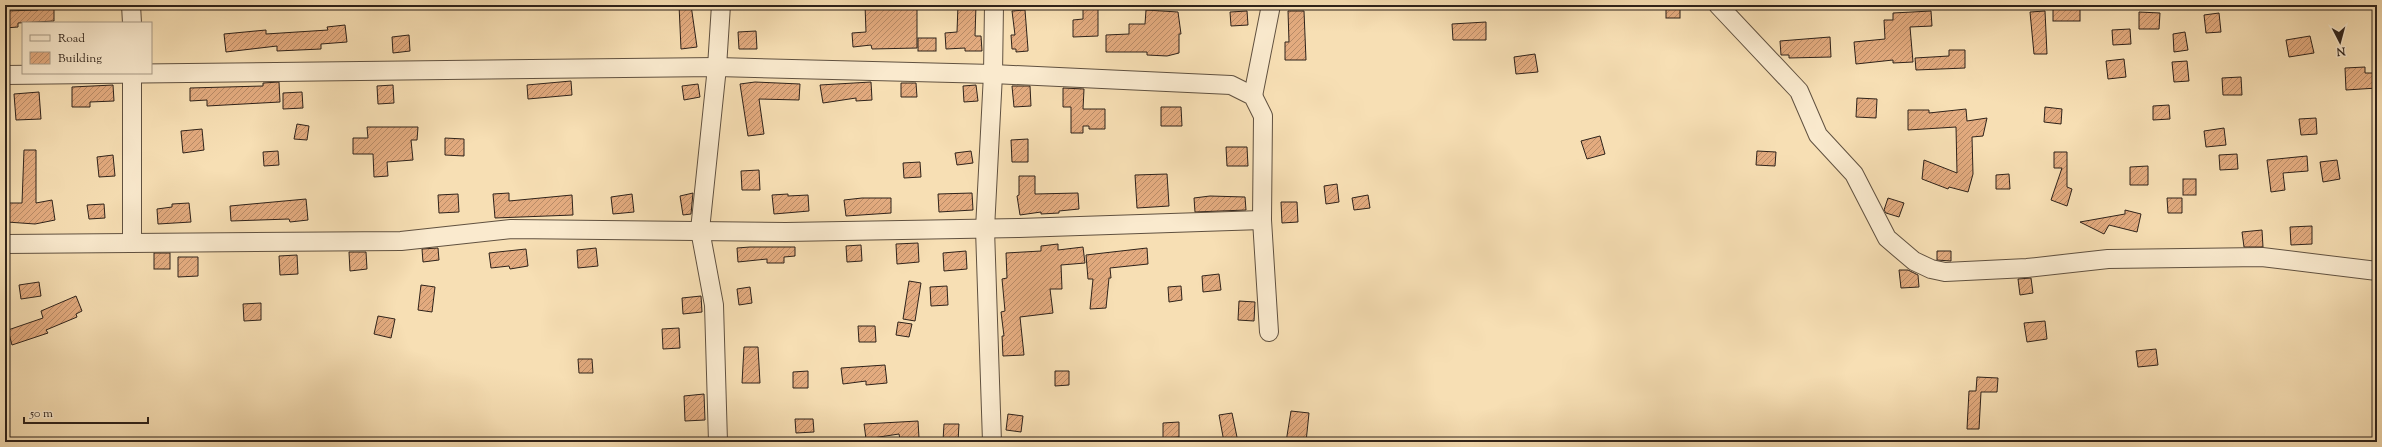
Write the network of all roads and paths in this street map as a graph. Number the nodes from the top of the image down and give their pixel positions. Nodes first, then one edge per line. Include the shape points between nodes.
1 (131, 5) edge
2 (721, 5) edge
3 (994, 5) edge
4 (1271, 5) edge
5 (1718, 5) edge
6 (132, 22) edge
7 (717, 67) junction
8 (132, 74) edge
9 (152, 74) edge
10 (993, 74) junction
11 (5, 76) edge
12 (1253, 96) junction
13 (1262, 220) junction
14 (985, 229) junction
15 (700, 230) junction
16 (132, 241) junction
17 (5, 244) edge
18 (2377, 271) edge
19 (1269, 332) dead end
20 (718, 442) edge
21 (992, 442) edge

1 - 6 street
2 - 7 street
3 - 10 street
4 - 12 street
5 - 18 street via 1799,91 1818,135 1854,174 1887,238 1908,256 1931,269 1945,272 2027,268 2108,259 2262,258
7 - 9 street
7 - 10 street
7 - 15 street
8 - 11 street
8 - 16 street
10 - 12 street via 1231,85
10 - 14 street
12 - 13 street via 1263,116
13 - 14 street
13 - 19 street
14 - 15 street via 786,232
14 - 21 street
15 - 16 street via 511,229 401,241
15 - 20 street via 714,306
16 - 17 street

